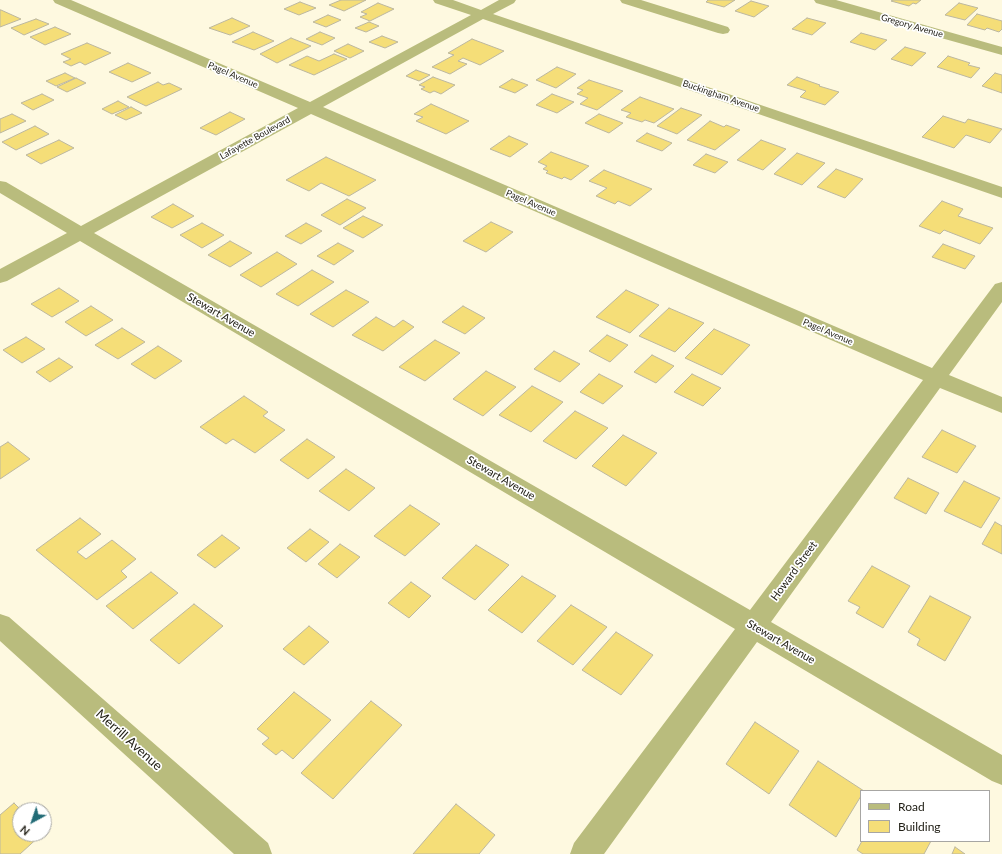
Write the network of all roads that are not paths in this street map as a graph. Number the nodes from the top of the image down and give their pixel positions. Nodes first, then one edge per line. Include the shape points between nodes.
1 (60, 0) edge
2 (440, 0) edge
3 (509, 0) edge
4 (627, 0) edge
5 (821, 0) edge
6 (483, 15) junction
7 (723, 30) dead end
8 (1002, 52) edge
9 (310, 108) junction
10 (0, 186) edge
11 (1002, 193) edge
12 (80, 233) junction
13 (0, 277) edge
14 (1002, 288) edge
15 (936, 378) junction
16 (1002, 406) edge
17 (0, 625) edge
18 (754, 626) junction
19 (1002, 770) edge
20 (257, 854) edge
21 (585, 854) edge

1 - 9 street, Pagel Avenue
2 - 6 street, Buckingham Avenue
3 - 6 street, Lafayette Boulevard
4 - 7 street
5 - 8 street, Gregory Avenue
6 - 9 street, Lafayette Boulevard
6 - 11 street, Buckingham Avenue
9 - 12 street, Lafayette Boulevard
9 - 15 street, Pagel Avenue
10 - 12 street, Stewart Avenue
12 - 13 street, Lafayette Boulevard
12 - 18 street, Stewart Avenue
14 - 15 street, Howard Street
15 - 16 street, Pagel Avenue
15 - 18 street, Howard Street
17 - 20 street, Merrill Avenue
18 - 19 street, Stewart Avenue
18 - 21 street, Howard Street

